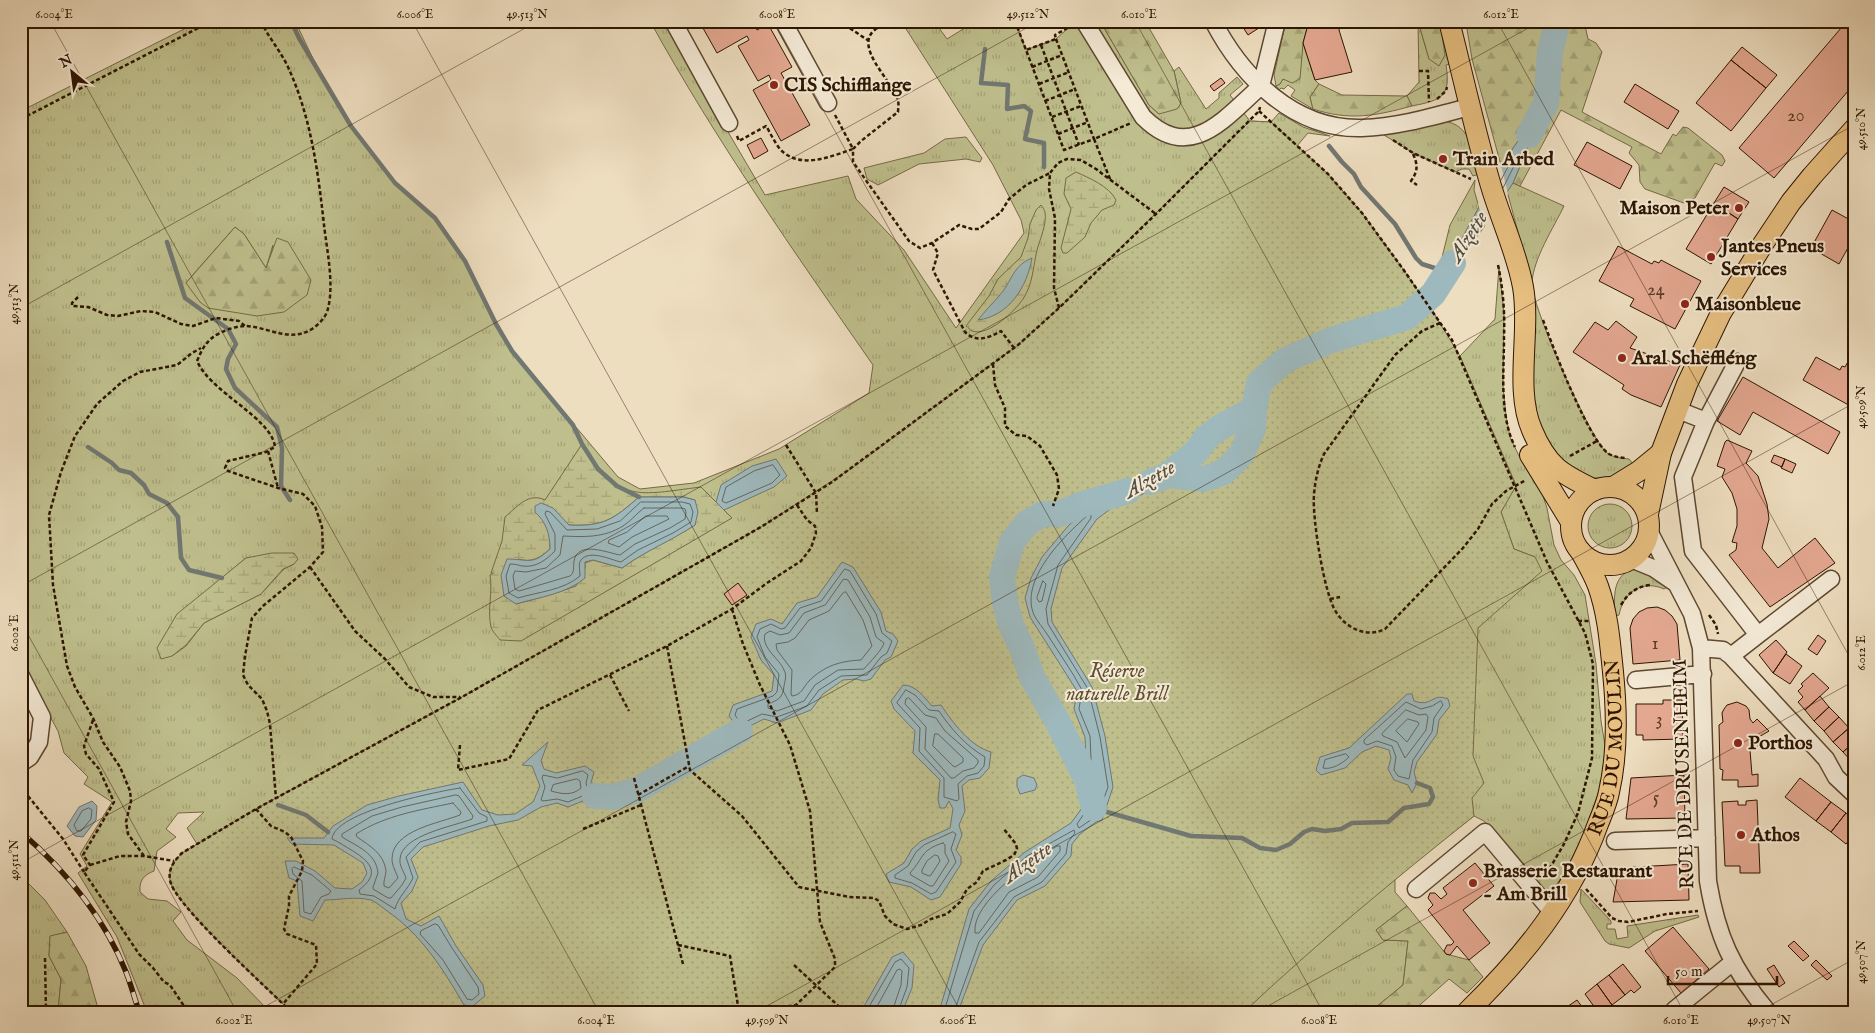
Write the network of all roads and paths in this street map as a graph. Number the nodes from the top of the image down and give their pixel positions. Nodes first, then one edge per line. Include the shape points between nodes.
1 (212, 21) edge
2 (260, 21) edge
3 (673, 21) edge
4 (783, 21) edge
5 (839, 21) edge
6 (902, 21) edge
7 (1016, 21) edge
8 (1212, 21) edge
9 (1277, 21) edge
10 (1450, 21) edge
11 (1078, 22) edge
12 (1056, 39) junction
13 (869, 41) junction
14 (1041, 45) junction
15 (1026, 50) junction
16 (1062, 55) junction
17 (1047, 61) junction
18 (1032, 67) junction
19 (1419, 71) dead end
20 (1069, 72) junction
21 (1053, 78) junction
22 (1449, 83) dead end
23 (1039, 84) junction
24 (1261, 86) junction
25 (1075, 89) junction
26 (1060, 95) junction
27 (1045, 100) junction
28 (828, 103) joint
29 (1081, 106) junction
30 (1469, 107) junction
31 (1427, 108) junction
32 (1066, 112) junction
33 (1052, 117) junction
34 (1143, 117) junction
35 (21, 119) edge
36 (1088, 122) junction
37 (729, 124) joint
38 (1382, 126) junction
39 (1072, 128) junction
40 (1854, 129) edge
41 (1058, 134) junction
42 (1094, 139) junction
43 (1079, 145) junction
44 (853, 149) junction
45 (1064, 150) junction
46 (1413, 153) junction
47 (1066, 159) junction
48 (1050, 173) junction
49 (1480, 174) junction
50 (1111, 181) junction
51 (1417, 185) dead end
52 (1156, 214) junction
53 (1500, 217) junction
54 (932, 243) junction
55 (78, 297) dead end
56 (1059, 308) junction
57 (1541, 315) dead end
58 (1440, 322) junction
59 (245, 326) junction
60 (203, 347) junction
61 (1014, 348) junction
62 (1738, 362) dead end
63 (993, 364) junction
64 (1678, 410) junction
65 (1706, 421) junction
66 (786, 445) dead end
67 (268, 451) junction
68 (1661, 453) junction
69 (1629, 458) dead end
70 (1516, 486) junction
71 (278, 488) junction
72 (1604, 488) junction
73 (816, 493) junction
74 (797, 505) junction
75 (1054, 506) dead end
76 (817, 514) dead end
77 (1571, 522) junction
78 (1648, 522) junction
79 (1581, 552) junction
80 (1626, 562) junction
81 (310, 567) junction
82 (1831, 579) dead end
83 (1676, 584) junction
84 (1340, 597) dead end
85 (1330, 599) junction
86 (732, 609) junction
87 (1705, 610) dead end
88 (1608, 620) junction
89 (1578, 621) junction
90 (1758, 635) junction
91 (667, 646) junction
92 (1701, 648) junction
93 (1727, 653) junction
94 (1703, 674) junction
95 (610, 675) junction
96 (21, 676) edge
97 (1636, 680) dead end
98 (462, 697) junction
99 (629, 711) dead end
100 (93, 718) junction
101 (460, 745) dead end
102 (21, 763) edge
103 (689, 766) junction
104 (634, 778) dead end
105 (1854, 794) edge
106 (638, 795) junction
107 (28, 796) dead end
108 (276, 798) junction
109 (641, 805) junction
110 (256, 809) junction
111 (1003, 828) dead end
112 (583, 829) dead end
113 (1707, 838) junction
114 (1615, 841) dead end
115 (144, 856) junction
116 (174, 861) junction
117 (90, 865) junction
118 (84, 872) junction
119 (1575, 877) junction
120 (1416, 889) dead end
121 (817, 891) junction
122 (1535, 892) junction
123 (1553, 913) junction
124 (1717, 928) junction
125 (678, 945) junction
126 (45, 958) dead end
127 (1733, 962) junction
128 (683, 964) dead end
129 (794, 965) dead end
130 (815, 986) junction
131 (283, 1004) junction
132 (1674, 1010) dead end
133 (46, 1012) edge
134 (188, 1012) edge
135 (291, 1012) edge
136 (739, 1012) edge
137 (751, 1012) edge
138 (845, 1012) edge
139 (1467, 1012) edge
140 (1768, 1012) edge

1 - 35 path
2 - 59 path via 288,67 316,154 329,255 329,299 320,323 297,335
3 - 37 street
4 - 28 street
5 - 13 path
6 - 13 path via 881,26 872,32
7 - 15 path
8 - 24 street via 1236,58
9 - 24 street
10 - 30 main road
11 - 12 path via 1055,35
11 - 34 street
12 - 14 path
12 - 16 path
13 - 44 path via 870,52 898,100 898,112
14 - 15 path
14 - 17 path
15 - 18 path
16 - 17 path
16 - 20 path
17 - 18 path
17 - 21 path
18 - 23 path
19 - 31 path via 1428,71
20 - 21 path
20 - 25 path
21 - 23 path
21 - 26 path
22 - 31 path via 1440,98
23 - 27 path
24 - 34 street via 1205,133 1189,138 1171,137 1155,129
24 - 38 street via 1289,109 1306,118 1332,126
25 - 26 path
25 - 29 path
26 - 27 path
26 - 32 path
27 - 33 path
28 - 44 path
29 - 32 path
29 - 36 path
30 - 31 street
30 - 49 main road
31 - 38 street
32 - 33 path
32 - 39 path
33 - 41 path
34 - 42 path
36 - 39 path
36 - 42 path
37 - 44 path via 739,141 766,126 782,152 806,161
38 - 46 path via 1384,135
39 - 41 path
39 - 43 path
40 - 64 main road via 1812,176 1763,244 1722,313
41 - 45 path
42 - 43 path
42 - 50 path
43 - 45 path
44 - 54 path via 853,162 910,241 920,248
45 - 47 path
46 - 49 path via 1475,180
46 - 51 path via 1418,165 1412,181
47 - 48 path
47 - 50 path via 1080,160
48 - 54 path via 1026,184 1009,198 1001,212 979,229 959,225
48 - 56 path via 1049,189 1055,218 1054,288
49 - 53 main road
50 - 52 path
52 - 56 path
52 - 58 path via 1259,112 1328,174 1362,213
53 - 72 main road via 1523,288 1525,410 1531,429 1552,465 1571,478
53 - 77 main road via 1513,325 1514,412 1528,453
54 - 61 path via 938,253 933,270 968,336 990,338 1001,331
55 - 59 path via 72,306 88,307 107,315 156,312 193,326 216,318 239,321
56 - 61 path
57 - 69 path via 1563,371 1597,441 1608,453
58 - 70 path via 1460,356
58 - 85 path via 1422,331 1395,355 1318,466 1314,526
59 - 60 path via 214,336
60 - 67 path via 197,362 201,371 268,430 275,447
60 - 100 path via 177,365 140,372 122,381 97,404 76,436 61,472 49,515 53,585 67,666
61 - 63 path
62 - 65 street
63 - 73 path
63 - 75 path via 995,385 1005,408 1005,426 1040,446 1057,475 1059,489
64 - 65 street
64 - 68 main road
65 - 90 street via 1684,477 1693,551
66 - 73 path
67 - 71 path
67 - 71 path via 231,459 226,468 231,473
68 - 72 main road via 1638,471
68 - 78 main road
70 - 85 path via 1492,504 1463,548 1385,629 1373,634 1359,632 1340,618
70 - 89 path via 1521,503
71 - 81 path via 303,494 315,506 322,527 323,552
72 - 77 main road via 1586,495 1579,502
72 - 78 main road via 1625,489 1635,495 1642,503
73 - 74 path
73 - 76 path
74 - 86 path via 815,526 811,548 801,561
74 - 98 path
77 - 79 main road via 1571,533
78 - 80 main road via 1646,542 1640,552
78 - 83 street, RUE DE DRUSENHEIM
79 - 80 main road via 1599,564
79 - 88 main road via 1598,585
80 - 83 street via 1652,568
80 - 88 main road via 1611,586
81 - 98 path via 355,631 410,687 433,697
81 - 108 path via 252,618 244,656 243,675 262,699 270,724
82 - 90 street
83 - 88 path via 1666,591 1650,585 1633,590 1620,606 1619,619
83 - 92 street, RUE DE DRUSENHEIM via 1692,614
84 - 85 path
86 - 91 path
86 - 121 path via 760,685 790,745 810,811
87 - 93 path via 1716,625
88 - 89 path
88 - 119 main road, RUE DU MOULIN via 1616,698 1614,757 1609,793 1592,842
89 - 122 path via 1590,645 1593,664 1592,758 1578,813 1564,844
90 - 93 street
91 - 95 path
91 - 103 path
92 - 93 street
92 - 94 street, RUE DE DRUSENHEIM
93 - 105 street via 1826,759 1836,777
94 - 97 street
94 - 113 street, RUE DE DRUSENHEIM
95 - 99 path
95 - 101 path via 538,710 509,759 458,770
96 - 102 street via 42,717 39,742 30,757
98 - 108 path
100 - 115 path via 130,791 126,822 128,834
100 - 117 path via 84,746 114,802 83,855
103 - 106 path
103 - 121 path via 742,816 799,887
104 - 106 path
106 - 109 path
107 - 118 path
108 - 110 path
109 - 112 path
109 - 125 path
110 - 116 path
110 - 131 path via 266,822 285,832 303,861 289,896 284,929 287,934 316,945 316,964
111 - 121 path via 1016,844 1014,855 983,871 947,914 921,925 906,928 893,924 874,898
113 - 114 street
113 - 124 street, RUE DE DRUSENHEIM via 1708,881
115 - 116 path
115 - 117 path via 120,856
116 - 131 path via 170,871 173,890
117 - 118 path
118 - 134 path via 139,954 170,985
119 - 123 main road, RUE DU MOULIN
119 - 124 path via 1612,918 1619,921 1698,911
120 - 122 street via 1485,832
121 - 130 path via 820,922 835,959 835,967
122 - 123 street
123 - 139 main road, RUE DU MOULIN via 1511,968
124 - 127 street, RUE DE DRUSENHEIM
125 - 128 path
125 - 136 path via 730,956
126 - 133 path
127 - 132 street
127 - 140 street, RUE DE DRUSENHEIM
129 - 130 path
130 - 137 path via 796,1005
130 - 138 path
131 - 135 path

